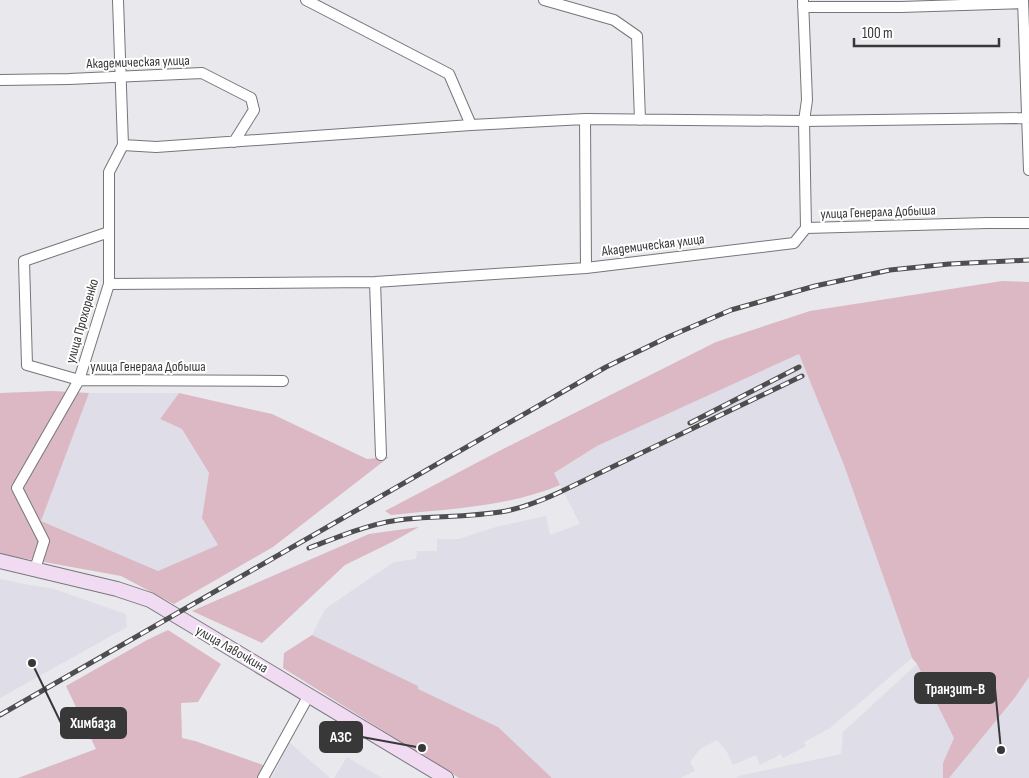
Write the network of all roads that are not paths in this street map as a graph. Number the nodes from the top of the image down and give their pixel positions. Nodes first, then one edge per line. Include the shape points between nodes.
1 (118, 0) edge
2 (306, 0) edge
3 (544, 0) edge
4 (1023, 2) edge
5 (803, 3) edge
6 (122, 77) junction
7 (0, 80) edge
8 (1027, 118) junction
9 (585, 119) junction
10 (640, 120) junction
11 (804, 121) junction
12 (472, 125) junction
13 (234, 142) junction
14 (123, 145) junction
15 (1029, 170) edge
16 (1029, 223) edge
17 (806, 228) junction
18 (109, 232) junction
19 (586, 268) junction
20 (376, 282) junction
21 (109, 284) junction
22 (78, 380) junction
23 (283, 381) dead end
24 (381, 455) dead end
25 (0, 561) edge
26 (35, 569) junction
27 (309, 695) junction
28 (264, 778) edge
29 (446, 778) edge

1 - 6 street, улица Прохоренко
2 - 12 street via 449,74
3 - 10 street via 614,20 637,36
4 - 5 street via 901,6
4 - 8 street
5 - 11 street, улица Генерала Добыша via 807,100
6 - 7 street, Академическая улица
6 - 13 street, Академическая улица via 202,74 251,98 254,110
6 - 14 street, улица Прохоренко
8 - 11 street
8 - 15 street
9 - 10 street
9 - 12 street
9 - 19 street, Академическая улица
10 - 11 street
11 - 17 street, улица Генерала Добыша
12 - 13 street
13 - 14 street via 156,147
14 - 18 street, улица Прохоренко via 110,172
16 - 17 street, улица Генерала Добыша
17 - 19 street, Академическая улица via 794,243
18 - 21 street, улица Прохоренко
18 - 22 street, улица Генерала Добыша via 24,261 27,364
19 - 20 street
20 - 21 street
20 - 24 street
21 - 22 street, улица Прохоренко
22 - 23 street, улица Генерала Добыша
22 - 26 street, улица Прохоренко via 17,488 44,541
25 - 26 main road, улица Лавочкина
26 - 27 main road, улица Лавочкина via 117,588 150,600
27 - 28 street
27 - 29 main road, улица Лавочкина

